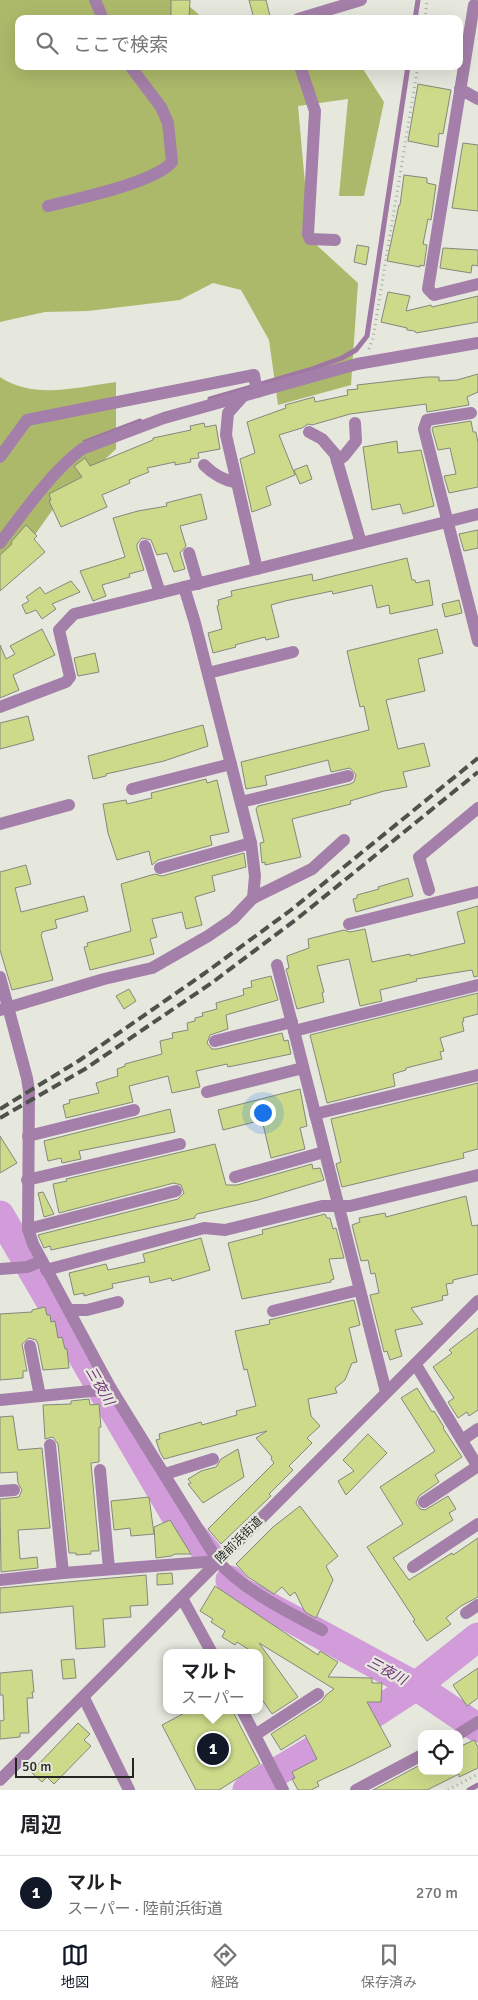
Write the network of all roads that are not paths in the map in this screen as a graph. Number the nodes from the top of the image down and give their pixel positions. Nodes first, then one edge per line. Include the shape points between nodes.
1 (95, 0) edge
2 (361, 0) edge
3 (473, 4) edge
4 (101, 15) edge
5 (311, 15) edge
6 (463, 69) edge
7 (133, 70) edge
8 (301, 70) edge
9 (463, 70) edge
10 (460, 89) junction
11 (478, 99) edge
12 (48, 206) dead end
13 (335, 240) dead end
14 (478, 284) edge
15 (478, 343) edge
16 (251, 394) junction
17 (471, 413) dead end
18 (355, 423) dead end
19 (309, 432) dead end
20 (0, 457) edge
21 (337, 461) junction
22 (204, 465) dead end
23 (237, 483) junction
24 (478, 514) edge
25 (448, 522) junction
26 (0, 543) edge
27 (360, 543) junction
28 (145, 546) dead end
29 (189, 553) dead end
30 (257, 569) junction
31 (198, 584) junction
32 (184, 588) junction
33 (160, 593) junction
34 (478, 641) edge
35 (292, 652) dead end
36 (208, 673) junction
37 (0, 707) edge
38 (231, 764) junction
39 (348, 776) dead end
40 (132, 789) dead end
41 (241, 802) junction
42 (68, 805) dead end
43 (478, 808) edge
44 (0, 824) edge
45 (344, 840) dead end
46 (252, 843) junction
47 (160, 868) dead end
48 (429, 890) dead end
49 (478, 892) edge
50 (253, 898) junction
51 (349, 924) dead end
52 (277, 965) dead end
53 (0, 977) edge
54 (478, 985) edge
55 (4, 1009) edge
56 (293, 1026) junction
57 (215, 1041) dead end
58 (303, 1068) junction
59 (478, 1075) edge
60 (207, 1092) dead end
61 (134, 1110) dead end
62 (314, 1114) junction
63 (28, 1136) junction
64 (180, 1144) dead end
65 (324, 1152) junction
66 (478, 1175) edge
67 (234, 1177) dead end
68 (27, 1180) junction
69 (176, 1191) dead end
70 (337, 1206) junction
71 (28, 1229) junction
72 (44, 1266) junction
73 (0, 1269) edge
74 (360, 1290) junction
75 (478, 1300) edge
76 (118, 1302) dead end
77 (69, 1310) junction
78 (274, 1311) dead end
79 (30, 1346) dead end
80 (416, 1365) junction
81 (111, 1389) junction
82 (386, 1392) junction
83 (40, 1396) junction
84 (0, 1400) edge
85 (478, 1429) edge
86 (462, 1440) junction
87 (50, 1445) dead end
88 (213, 1459) dead end
89 (478, 1466) edge
90 (100, 1470) dead end
91 (165, 1474) junction
92 (14, 1490) dead end
93 (0, 1491) edge
94 (424, 1502) dead end
95 (478, 1524) edge
96 (218, 1560) junction
97 (413, 1567) dead end
98 (109, 1569) junction
99 (63, 1573) junction
100 (0, 1580) edge
101 (182, 1598) junction
102 (478, 1605) edge
103 (466, 1613) dead end
104 (322, 1630) dead end
105 (210, 1649) edge
106 (318, 1694) dead end
107 (84, 1698) junction
108 (244, 1714) edge
109 (478, 1722) edge
110 (463, 1731) edge
111 (255, 1736) junction
112 (418, 1756) edge
113 (0, 1780) edge
114 (130, 1790) edge
115 (283, 1790) edge
116 (356, 1790) edge

1 - 4 street
2 - 5 street
3 - 6 street
7 - 12 street via 161,107 168,123 172,162 150,176
8 - 13 street via 314,111 308,234 310,240
9 - 10 street
10 - 11 street
10 - 14 street via 428,289 434,295
15 - 16 street via 362,363
16 - 20 street via 254,375 28,420
16 - 23 street via 228,413 226,422
16 - 26 street via 164,418 82,449 55,474
17 - 25 street via 427,420 424,429
18 - 21 street via 356,441
19 - 21 street via 322,439
21 - 27 street
22 - 23 street via 226,481
23 - 30 street
24 - 25 street
25 - 27 street
25 - 34 street
27 - 30 street
28 - 33 street
29 - 31 street
30 - 31 street
31 - 32 street
32 - 33 street
32 - 36 street
33 - 37 street via 74,614 59,630 70,676 66,682
35 - 36 street
36 - 38 street
38 - 40 street
38 - 41 street
39 - 41 street
41 - 46 street
42 - 44 street
43 - 48 street via 419,857
45 - 50 street via 312,869
46 - 47 street
46 - 50 street
49 - 51 street
50 - 55 street via 233,919 152,968
52 - 56 street
53 - 55 street
54 - 56 street
55 - 63 street via 27,1078
56 - 57 street
56 - 58 street
58 - 60 street
58 - 62 street
59 - 62 street
61 - 63 street
62 - 65 street
63 - 68 street
64 - 68 street
65 - 67 street
65 - 70 street
66 - 70 street via 350,1206
68 - 71 street
69 - 71 street
70 - 72 street via 322,1206 225,1230 204,1228
70 - 74 street
71 - 72 street
72 - 73 street
72 - 77 street
74 - 78 street
74 - 82 street
75 - 80 street, 陸前浜街道
76 - 77 street via 87,1310
77 - 81 street
79 - 83 street
80 - 82 street, 陸前浜街道
80 - 86 street
81 - 83 street
81 - 91 street
82 - 96 street, 陸前浜街道
83 - 84 street
85 - 86 street
86 - 89 street
87 - 99 street
88 - 91 street
89 - 94 street
90 - 98 street
91 - 96 street
92 - 93 street
95 - 97 street
96 - 98 street
96 - 101 street, 陸前浜街道
96 - 104 street via 227,1572
98 - 99 street
99 - 100 street
101 - 105 street
101 - 107 street, 陸前浜街道
102 - 103 street
106 - 111 street
107 - 113 street, 陸前浜街道
107 - 114 street
108 - 111 street
109 - 110 street
111 - 115 street
112 - 116 street

